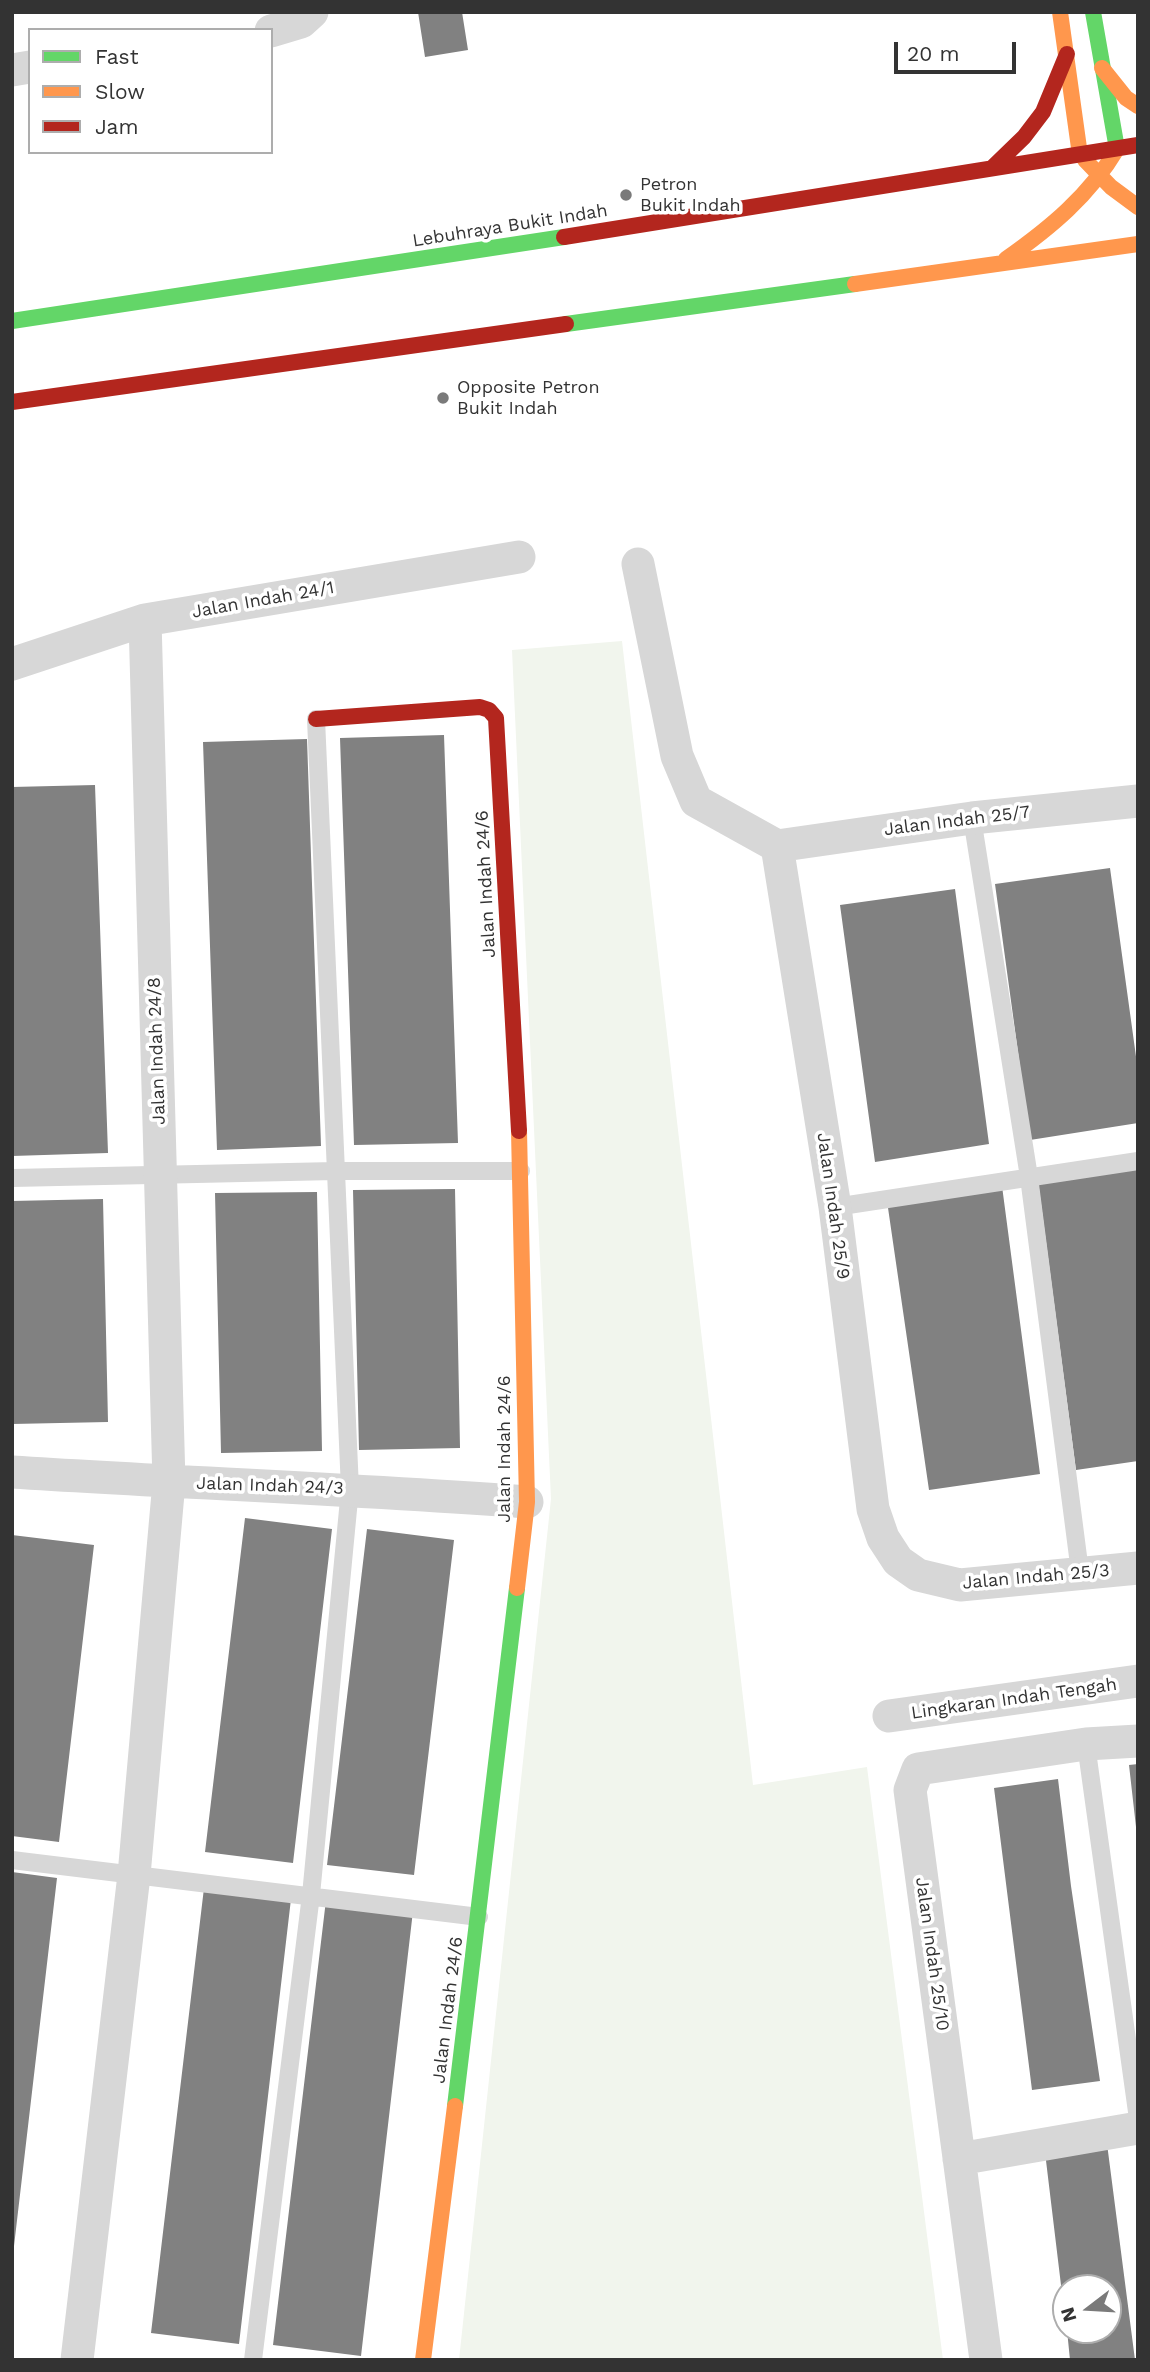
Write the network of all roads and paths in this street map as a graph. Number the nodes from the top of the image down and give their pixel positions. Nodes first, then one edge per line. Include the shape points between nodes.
1 (312, 12) edge
2 (1060, 12) edge
3 (1093, 12) edge
4 (273, 30) edge
5 (1067, 54) junction
6 (1102, 68) junction
7 (1138, 106) edge
8 (1138, 145) edge
9 (1117, 149) junction
10 (1080, 155) junction
11 (992, 168) junction
12 (1101, 177) junction
13 (1138, 207) edge
14 (1138, 244) edge
15 (1002, 263) junction
16 (12, 321) edge
17 (12, 402) edge
18 (519, 557) dead end
19 (638, 564) dead end
20 (145, 620) junction
21 (12, 664) edge
22 (316, 719) joint
23 (1138, 801) edge
24 (972, 818) junction
25 (777, 846) junction
26 (1138, 1161) edge
27 (335, 1171) junction
28 (522, 1171) junction
29 (160, 1175) junction
30 (1029, 1177) junction
31 (12, 1178) edge
32 (835, 1206) junction
33 (12, 1472) edge
34 (169, 1482) junction
35 (350, 1489) junction
36 (527, 1502) junction
37 (898, 1561) joint
38 (1138, 1568) edge
39 (1080, 1572) junction
40 (1138, 1681) edge
41 (889, 1716) dead end
42 (1138, 1741) edge
43 (1086, 1744) junction
44 (12, 1860) edge
45 (134, 1875) junction
46 (311, 1895) junction
47 (479, 1916) junction
48 (1138, 2119) edge
49 (1138, 2128) edge
50 (959, 2159) junction
51 (77, 2360) edge
52 (253, 2360) edge
53 (423, 2360) edge
54 (986, 2360) edge

1 - 4 street via 301,22
2 - 5 main road
3 - 6 main road
5 - 10 main road
5 - 11 main road via 1043,112
6 - 7 main road
6 - 9 main road
8 - 9 main road, Lebuhraya Bukit Indah
9 - 10 main road, Lebuhraya Bukit Indah
9 - 12 main road
10 - 11 main road, Lebuhraya Bukit Indah
10 - 12 main road
11 - 16 main road, Lebuhraya Bukit Indah
12 - 13 main road
12 - 15 main road via 1067,214
14 - 15 main road
15 - 17 main road
18 - 20 street, Jalan Indah 24/1
19 - 25 street via 677,756 696,801
20 - 21 street, Jalan Indah 24/1
20 - 29 street, Jalan Indah 24/8
22 - 27 lane
22 - 28 main road, Jalan Indah 24/6 via 480,707 496,718
23 - 24 street, Jalan Indah 25/7
24 - 25 street, Jalan Indah 25/7
24 - 30 lane
25 - 32 street, Jalan Indah 25/9
26 - 30 lane
27 - 28 lane
27 - 29 lane
27 - 35 lane
28 - 36 main road, Jalan Indah 24/6
29 - 31 lane
29 - 34 street, Jalan Indah 24/8
30 - 32 lane
30 - 39 lane
32 - 37 street, Jalan Indah 25/9 via 873,1509 883,1538
33 - 34 street, Jalan Indah 24/3
34 - 35 street, Jalan Indah 24/3
34 - 45 street, Jalan Indah 24/8
35 - 36 street, Jalan Indah 24/3
35 - 46 lane
36 - 47 main road, Jalan Indah 24/6
37 - 39 street, Jalan Indah 25/3 via 918,1575 960,1585
38 - 39 street, Jalan Indah 25/3
40 - 41 street, Lingkaran Indah Tengah
42 - 43 street, Jalan Indah 25/10
43 - 48 lane
43 - 50 street, Jalan Indah 25/10 via 918,1769 910,1790
44 - 45 lane
45 - 46 lane
45 - 51 street, Jalan Indah 24/8
46 - 47 lane
46 - 52 lane
47 - 53 main road, Jalan Indah 24/6
49 - 50 street
50 - 54 street, Jalan Indah 25/10

